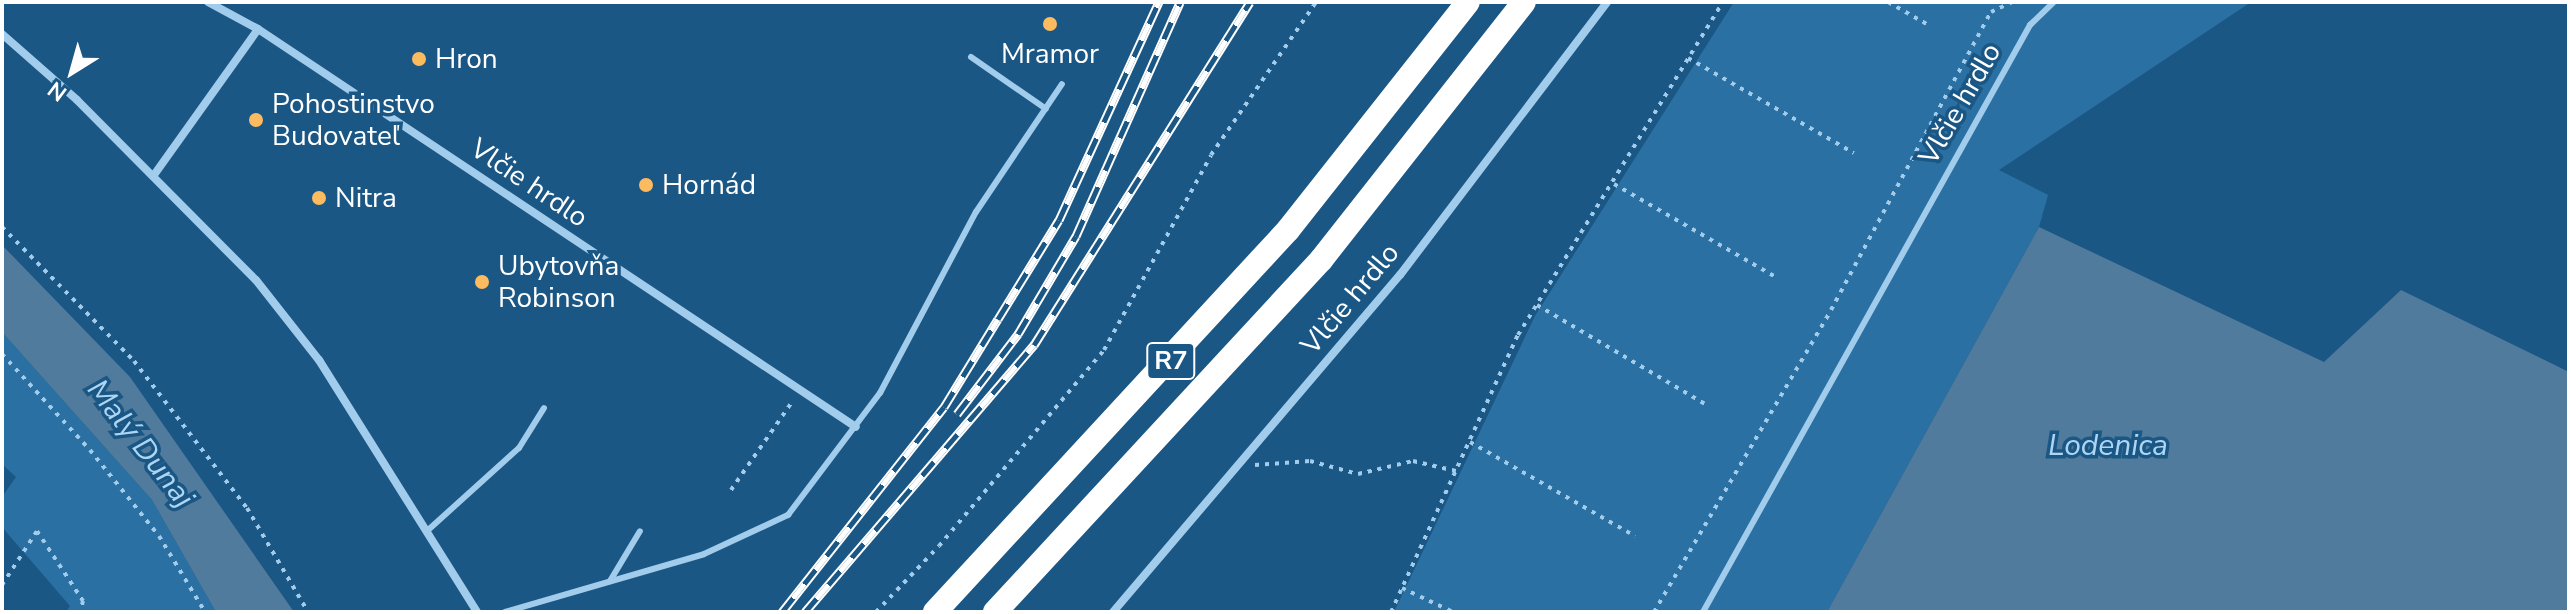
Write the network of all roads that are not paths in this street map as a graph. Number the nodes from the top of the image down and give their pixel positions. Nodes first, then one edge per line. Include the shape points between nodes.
1 (208, 2) edge
2 (1468, 2) edge
3 (1524, 2) edge
4 (1607, 2) edge
5 (2054, 2) edge
6 (258, 29) junction
7 (2, 34) edge
8 (971, 57) dead end
9 (1062, 84) dead end
10 (1046, 109) junction
11 (154, 175) junction
12 (544, 408) dead end
13 (856, 427) junction
14 (427, 531) junction
15 (640, 531) dead end
16 (610, 581) junction
17 (477, 612) edge
18 (505, 612) edge
19 (935, 612) edge
20 (995, 612) edge
21 (1113, 612) edge
22 (1703, 612) edge

1 - 6 street, Vlčie hrdlo
2 - 19 highway, R7 via 1395,100 1179,353
3 - 20 highway, R7 via 1321,260
4 - 21 street, Vlčie hrdlo via 1467,191
5 - 22 lane, Vlčie hrdlo via 2030,25
6 - 11 street
6 - 13 street, Vlčie hrdlo
7 - 11 street
8 - 10 lane
9 - 10 lane
10 - 13 lane via 976,212 880,393
11 - 14 street via 256,280 319,360
12 - 14 lane via 519,448
13 - 16 lane via 806,498 773,525 704,554
14 - 17 street
15 - 16 lane
16 - 18 lane

